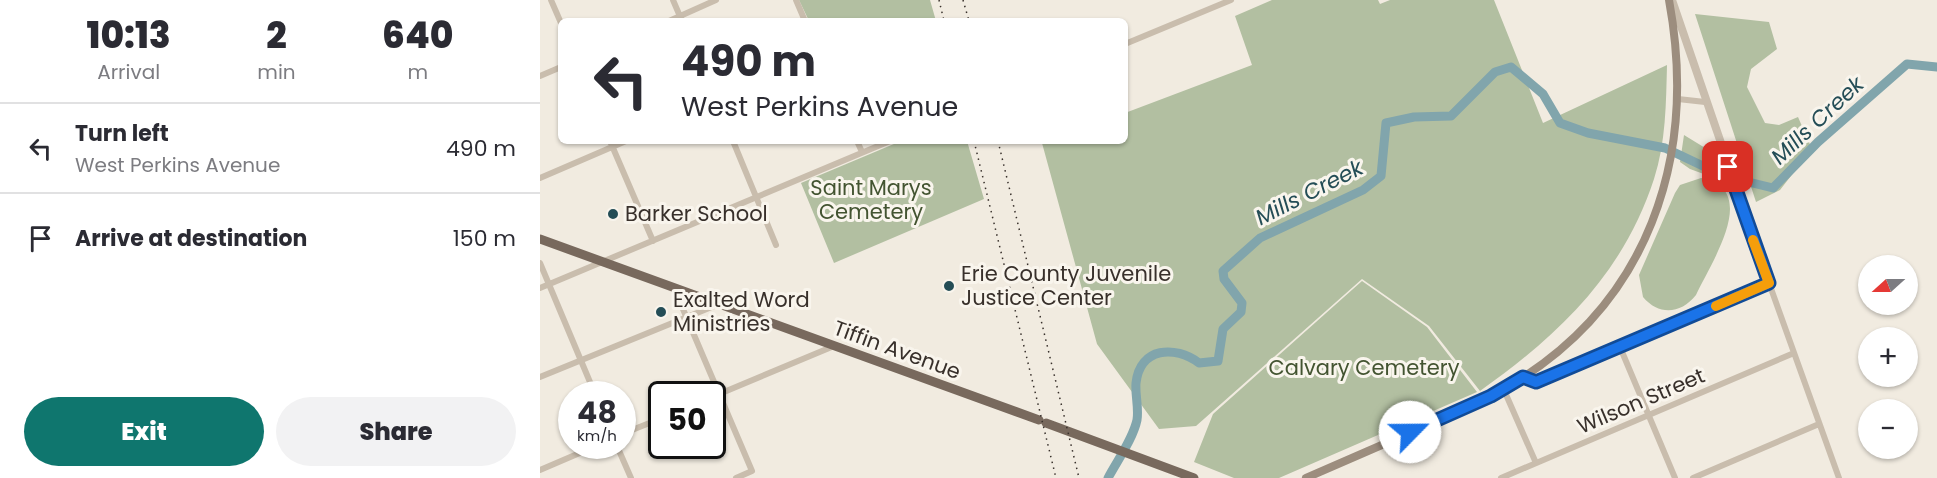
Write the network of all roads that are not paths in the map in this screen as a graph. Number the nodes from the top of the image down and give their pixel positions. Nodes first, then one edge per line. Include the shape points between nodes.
1 (551, 0) edge
2 (673, 0) edge
3 (716, 0) edge
4 (796, 0) edge
5 (1231, 0) edge
6 (1670, 0) edge
7 (559, 18) edge
8 (681, 18) edge
9 (683, 18) edge
10 (804, 18) edge
11 (1128, 43) edge
12 (558, 68) edge
13 (540, 76) edge
14 (1678, 99) junction
15 (1705, 102) junction
16 (611, 144) edge
17 (734, 144) edge
18 (858, 144) edge
19 (882, 144) edge
20 (862, 152) junction
21 (540, 178) edge
22 (757, 197) junction
23 (540, 239) edge
24 (653, 241) junction
25 (776, 244) dead end
26 (602, 262) junction
27 (540, 263) edge
28 (1769, 283) junction
29 (549, 284) junction
30 (540, 288) edge
31 (674, 288) junction
32 (719, 304) junction
33 (686, 317) junction
34 (834, 345) junction
35 (1620, 347) junction
36 (1794, 353) junction
37 (581, 360) junction
38 (540, 377) edge
39 (1523, 377) junction
40 (590, 381) edge
41 (710, 381) edge
42 (1504, 390) junction
43 (726, 392) edge
44 (726, 417) edge
45 (1649, 417) junction
46 (1819, 424) junction
47 (566, 459) edge
48 (623, 459) edge
49 (1536, 463) junction
50 (540, 470) edge
51 (631, 478) edge
52 (736, 478) edge
53 (1194, 478) edge
54 (1306, 478) edge
55 (1500, 478) edge
56 (1675, 478) edge
57 (1693, 478) edge
58 (1839, 478) edge

1 - 7 street
2 - 8 street
3 - 9 street
4 - 10 street
5 - 11 street
6 - 14 main road
6 - 15 street
12 - 13 street
14 - 15 street
14 - 39 main road via 1672,156 1650,229 1625,273 1586,324
15 - 28 street
16 - 21 street
16 - 24 street
17 - 22 street
18 - 20 street
19 - 20 street
20 - 22 street
22 - 24 street
22 - 25 street
23 - 26 main road, Tiffin Avenue
24 - 26 street
26 - 29 street
26 - 31 main road, Tiffin Avenue
27 - 29 street
28 - 35 street
28 - 36 street
29 - 30 street
29 - 37 street
31 - 32 main road, Tiffin Avenue
31 - 33 street
32 - 33 street
32 - 34 main road, Tiffin Avenue
33 - 37 street
33 - 41 street
34 - 43 street
34 - 53 main road, Tiffin Avenue
35 - 39 street via 1536,382
35 - 45 street
36 - 45 street, Wilson Street
36 - 46 street
37 - 38 street
37 - 40 street
39 - 42 main road
42 - 49 street
42 - 54 main road
44 - 52 street via 752,471
45 - 49 street, Wilson Street
45 - 56 street
46 - 57 street
46 - 58 street
47 - 50 street
48 - 51 street
49 - 55 street, Wilson Street

